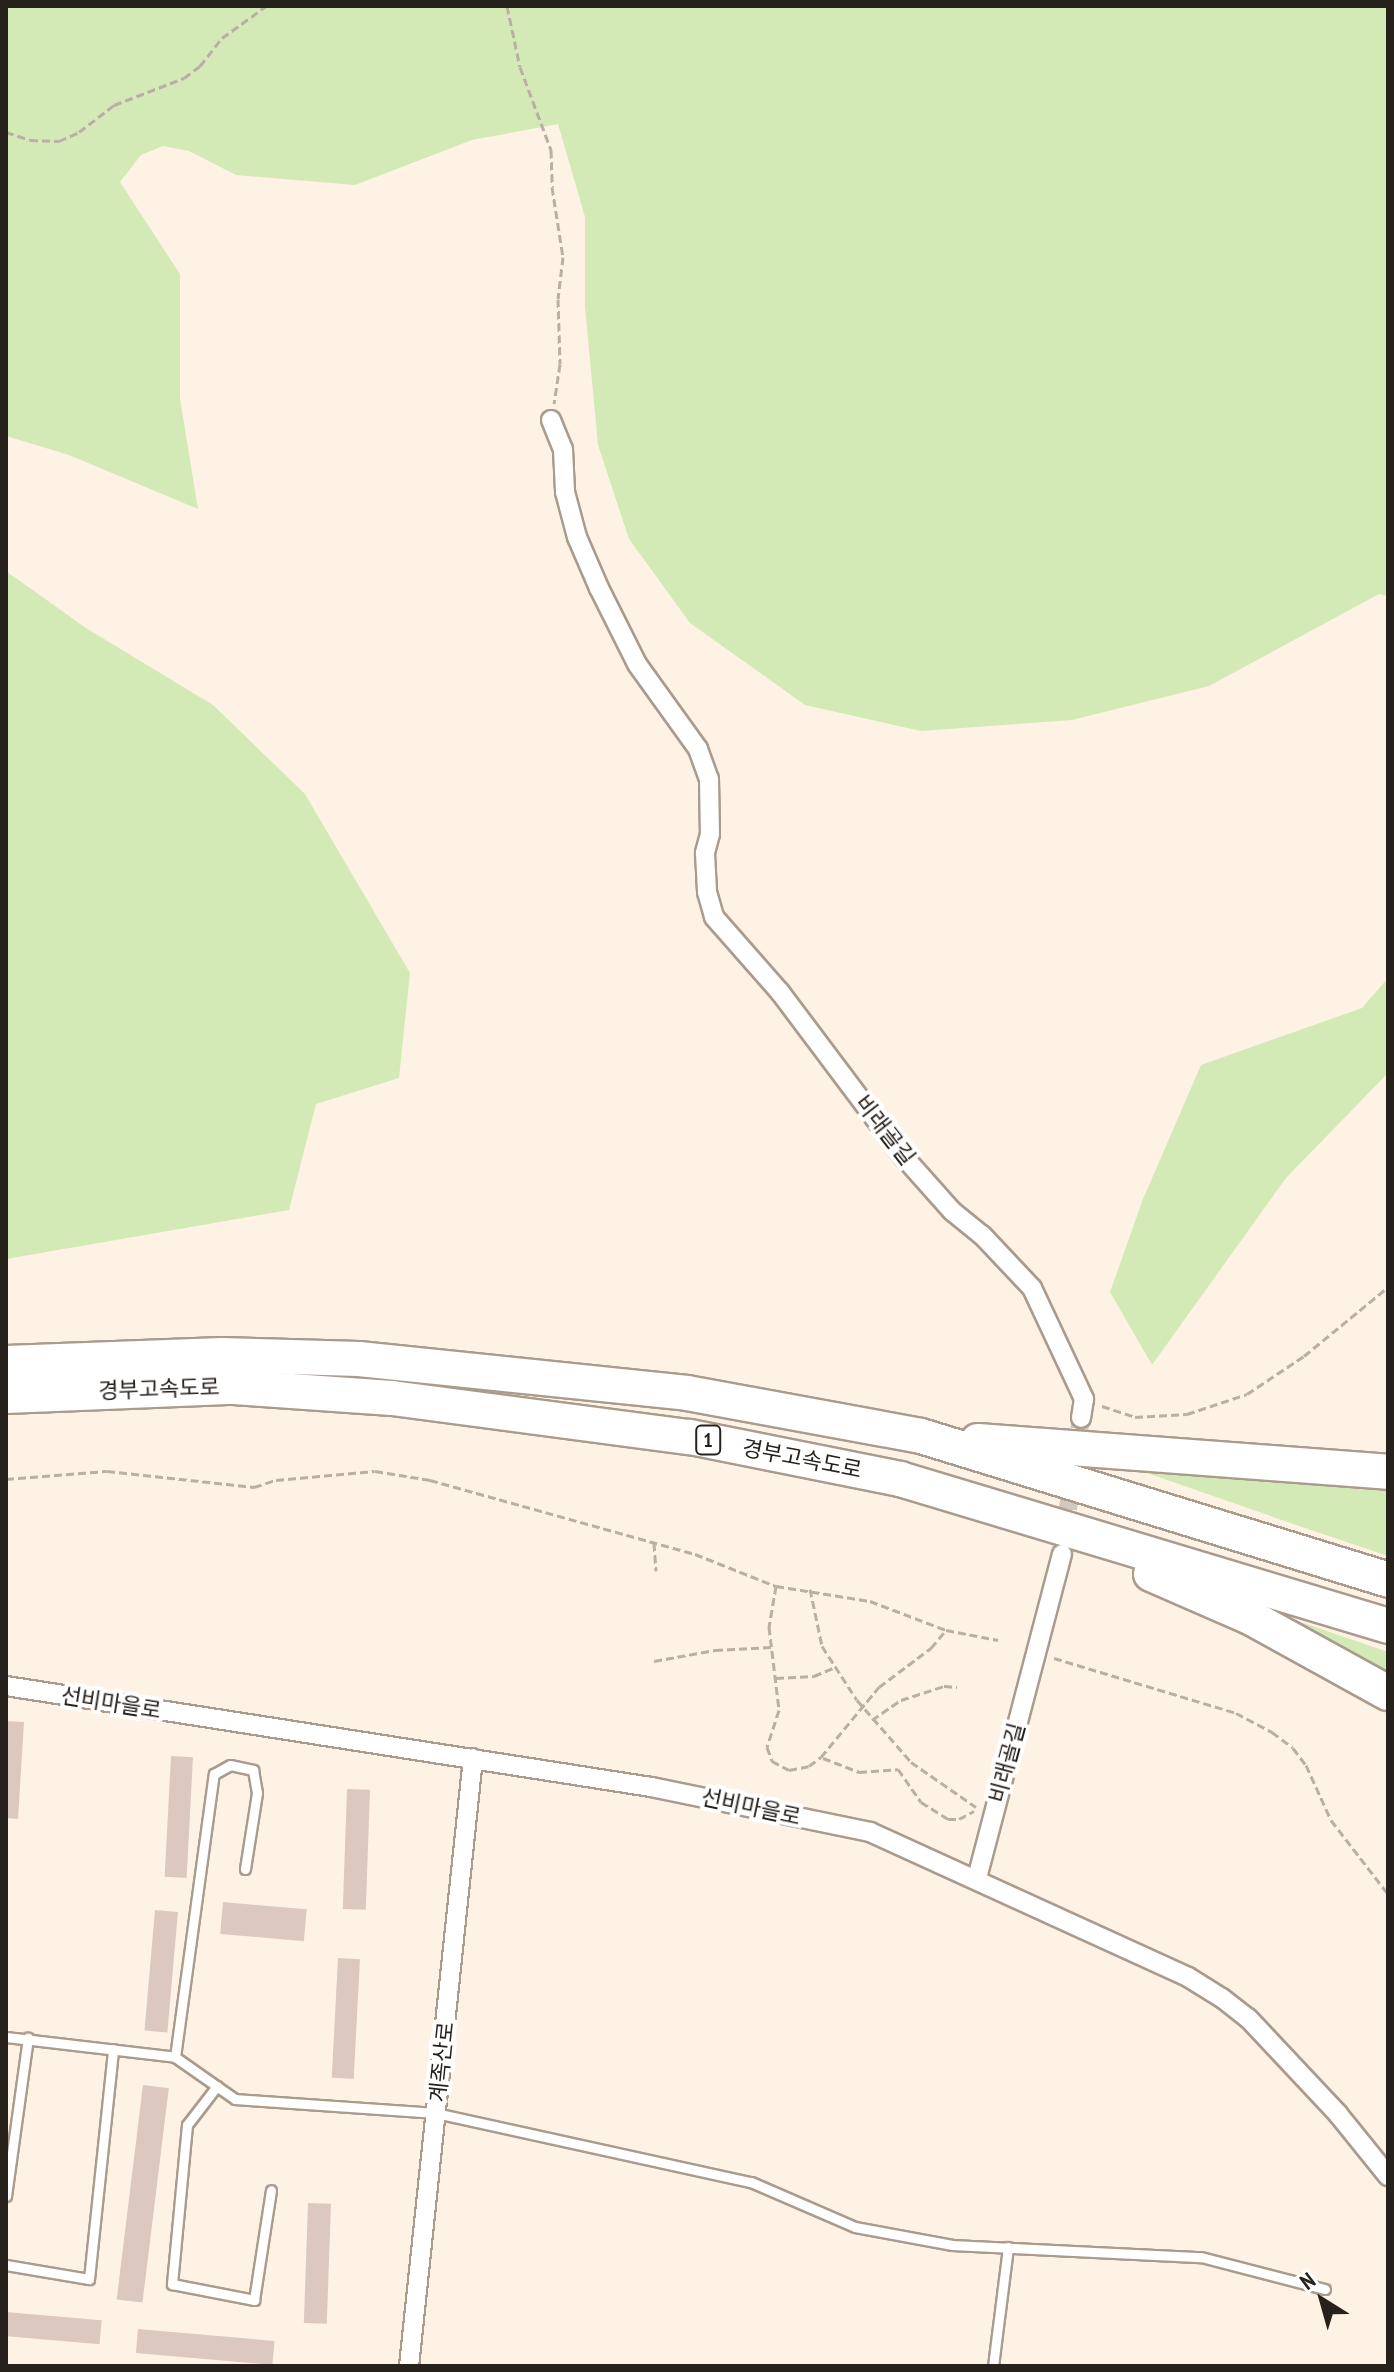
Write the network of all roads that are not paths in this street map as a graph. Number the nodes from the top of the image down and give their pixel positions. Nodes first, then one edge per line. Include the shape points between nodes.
1 (551, 420) road end
2 (6, 1363) edge
3 (6, 1396) edge
4 (1083, 1409) tunnel mouth
5 (921, 1436) junction
6 (1388, 1472) edge
7 (900, 1479) junction
8 (1062, 1554) tunnel mouth
9 (1388, 1580) edge
10 (1388, 1626) edge
11 (6, 1686) edge
12 (1388, 1693) edge
13 (473, 1758) junction
14 (245, 1869) dead end
15 (977, 1878) junction
16 (6, 2037) edge
17 (28, 2038) junction
18 (113, 2049) junction
19 (175, 2057) junction
20 (217, 2086) junction
21 (436, 2113) junction
22 (1388, 2176) edge
23 (271, 2190) dead end
24 (6, 2196) edge
25 (1008, 2247) junction
26 (6, 2265) edge
27 (1325, 2289) dead end
28 (409, 2366) edge
29 (993, 2366) edge

1 - 4 street, 비래골길 via 563,449 565,492 577,537 599,588 637,664 698,749 709,779 705,853 714,917 780,992 904,1157 1032,1288
2 - 5 highway, 경부고속도로 / 1 via 222,1355 359,1359 687,1393
3 - 7 highway, 경부고속도로 / 1 via 234,1387 392,1398 690,1437
5 - 6 highway
5 - 9 highway, 경부고속도로 / 1
7 - 10 highway, 경부고속도로 / 1
7 - 12 highway via 1117,1559 1252,1618
8 - 15 street, 비래골길
11 - 13 street, 선비마을로
13 - 15 street, 선비마을로 via 651,1787 870,1832
13 - 21 street, 계족산로
14 - 19 lane via 257,1793 253,1770 230,1765 214,1774
15 - 22 street, 선비마을로 via 1222,1998 1248,2018 1338,2114
16 - 17 lane
17 - 18 lane
17 - 24 lane
18 - 19 lane
18 - 26 lane via 89,2279
19 - 20 lane
20 - 21 lane via 235,2099
20 - 23 lane via 187,2125 172,2284 254,2300
21 - 25 lane via 751,2182 855,2227 952,2245
21 - 28 street, 계족산로
25 - 27 lane via 1201,2257
25 - 29 lane

